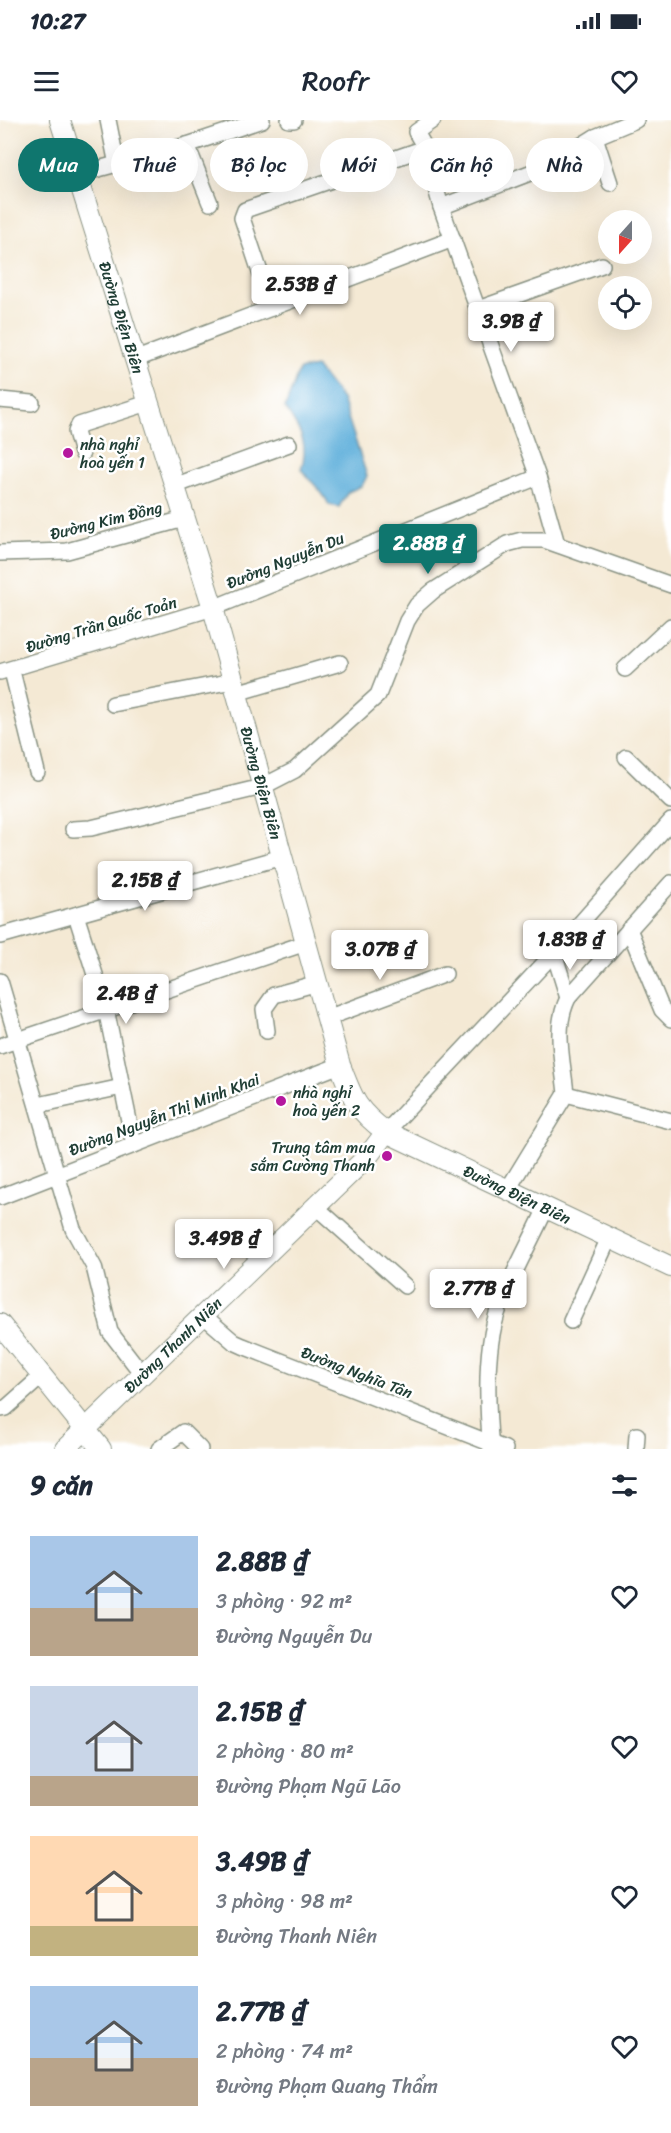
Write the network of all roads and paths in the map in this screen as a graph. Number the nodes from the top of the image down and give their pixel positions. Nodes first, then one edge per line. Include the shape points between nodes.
1 (60, 120) edge
2 (108, 120) edge
3 (262, 120) edge
4 (433, 120) edge
5 (636, 120) edge
6 (411, 126) edge
7 (595, 136) junction
8 (65, 138) edge
9 (112, 138) edge
10 (198, 141) edge
11 (409, 154) edge
12 (198, 173) edge
13 (610, 183) dead end
14 (81, 192) edge
15 (437, 192) edge
16 (210, 203) dead end
17 (441, 207) junction
18 (453, 239) junction
19 (602, 265) dead end
20 (272, 308) junction
21 (478, 309) junction
22 (134, 360) junction
23 (0, 400) edge
24 (32, 403) dead end
25 (148, 403) junction
26 (289, 444) dead end
27 (82, 453) dead end
28 (538, 477) junction
29 (174, 486) junction
30 (184, 519) junction
31 (557, 544) junction
32 (0, 553) edge
33 (671, 585) edge
34 (213, 608) junction
35 (671, 626) edge
36 (340, 663) dead end
37 (626, 669) dead end
38 (6, 671) edge
39 (234, 687) junction
40 (113, 704) dead end
41 (626, 757) dead end
42 (37, 772) dead end
43 (262, 787) junction
44 (671, 801) edge
45 (671, 821) edge
46 (73, 829) dead end
47 (282, 857) junction
48 (671, 883) edge
49 (76, 915) junction
50 (629, 929) junction
51 (0, 936) edge
52 (306, 943) junction
53 (554, 953) junction
54 (446, 974) dead end
55 (0, 981) edge
56 (318, 982) junction
57 (568, 998) junction
58 (106, 1009) junction
59 (327, 1018) junction
60 (671, 1019) edge
61 (267, 1031) dead end
62 (18, 1040) junction
63 (0, 1046) edge
64 (340, 1065) junction
65 (122, 1088) junction
66 (566, 1094) junction
67 (38, 1105) junction
68 (671, 1121) edge
69 (386, 1132) junction
70 (134, 1145) junction
71 (59, 1174) junction
72 (508, 1189) junction
73 (0, 1197) edge
74 (316, 1207) junction
75 (546, 1208) junction
76 (609, 1238) junction
77 (671, 1267) edge
78 (405, 1286) dead end
79 (204, 1316) junction
80 (571, 1321) dead end
81 (0, 1324) edge
82 (142, 1375) junction
83 (42, 1376) junction
84 (0, 1409) edge
85 (86, 1429) junction
86 (496, 1447) edge
87 (65, 1449) edge
88 (101, 1449) edge
89 (159, 1449) edge
90 (200, 1449) edge

1 - 8 main road, Đường Điện Biên
2 - 9 street
3 - 10 street
4 - 6 street
5 - 7 street
7 - 13 street
7 - 17 street via 548,166
11 - 20 street via 245,210 242,218
12 - 16 street
14 - 22 main road, Đường Điện Biên
15 - 17 street
17 - 18 street
18 - 20 street
18 - 21 street
19 - 21 street
20 - 22 street
21 - 28 street
22 - 25 main road, Đường Điện Biên
23 - 24 street
25 - 27 street via 79,424 76,432
25 - 29 main road, Đường Điện Biên
26 - 29 street
28 - 31 street
28 - 34 street, Đường Nguyễn Du
29 - 30 main road, Đường Điện Biên
30 - 32 street, Đường Kim Đồng via 67,551
30 - 34 main road, Đường Điện Biên
31 - 33 street
31 - 43 street via 533,539 507,544 424,598 406,621 385,680 373,700 303,764
34 - 38 street, Đường Trần Quốc Toản
34 - 39 main road, Đường Điện Biên
35 - 37 street
36 - 39 street
38 - 42 street
39 - 40 street
39 - 43 main road, Đường Điện Biên
41 - 44 street
43 - 46 street via 92,828
43 - 47 main road, Đường Điện Biên
45 - 53 street
47 - 49 street
47 - 52 main road, Đường Điện Biên
48 - 50 street
49 - 51 street
49 - 58 street
50 - 57 street
50 - 60 street via 662,1010
52 - 56 main road, Đường Điện Biên
52 - 58 street
53 - 57 street
53 - 69 street
54 - 59 street
55 - 62 street
56 - 59 main road, Đường Điện Biên
56 - 61 street via 274,995 264,1009
57 - 66 street via 559,1031
58 - 62 street
58 - 65 street
59 - 64 main road, Đường Điện Biên
62 - 63 street
62 - 67 street
64 - 69 main road, Đường Điện Biên via 363,1115
64 - 70 street, Đường Nguyễn Thị Minh Khai
65 - 67 street
65 - 70 street
66 - 68 street
66 - 72 street
67 - 71 street
69 - 72 main road, Đường Điện Biên
69 - 74 main road, Đường Thanh Niên via 368,1156
70 - 71 street, Đường Nguyễn Thị Minh Khai
71 - 73 street, Đường Nguyễn Thị Minh Khai
71 - 82 street via 73,1229 98,1278 111,1332
72 - 75 main road, Đường Điện Biên
74 - 78 street
74 - 79 main road, Đường Thanh Niên
75 - 76 main road, Đường Điện Biên
75 - 86 street via 499,1307 494,1326 490,1365
76 - 77 main road, Đường Điện Biên
76 - 80 street
79 - 82 main road, Đường Thanh Niên
79 - 86 street, Đường Nghĩa Tân via 234,1342
81 - 83 main road
82 - 85 main road, Đường Thanh Niên
83 - 84 street
83 - 85 main road
85 - 87 main road, Đường Thanh Niên
85 - 88 main road
89 - 90 street via 183,1432

